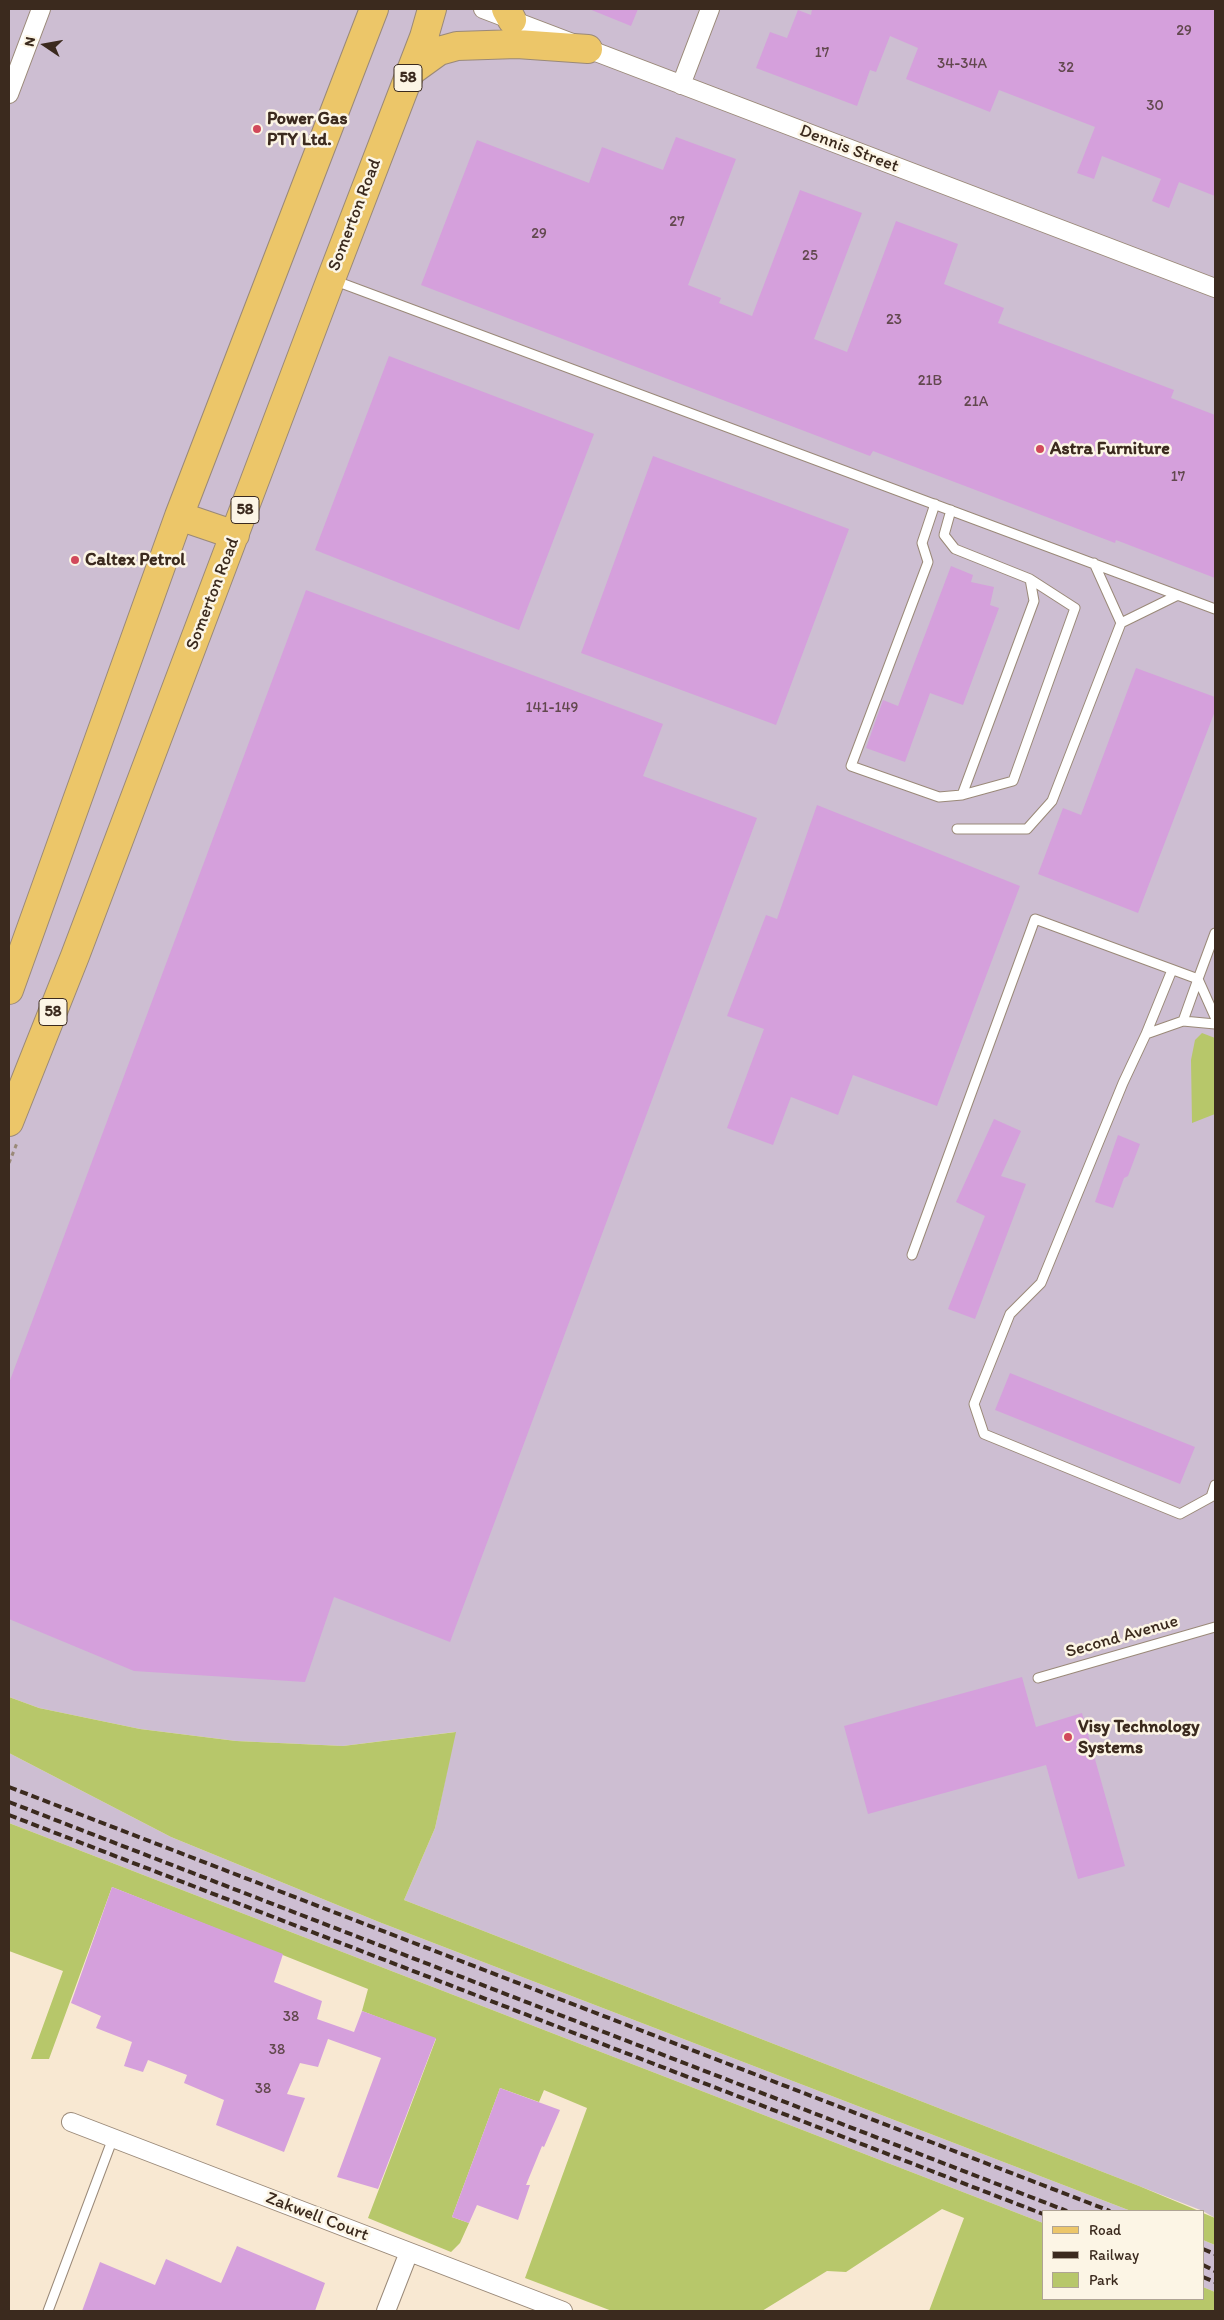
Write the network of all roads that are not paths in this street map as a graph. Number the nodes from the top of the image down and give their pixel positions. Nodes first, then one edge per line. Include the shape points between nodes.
1 (41, 9) edge
2 (374, 9) edge
3 (432, 9) edge
4 (483, 9) edge
5 (710, 9) edge
6 (509, 14) edge
7 (588, 50) junction
8 (410, 72) junction
9 (681, 85) junction
10 (9, 94) edge
11 (330, 279) junction
12 (1215, 288) edge
13 (935, 504) junction
14 (952, 510) junction
15 (179, 516) junction
16 (235, 536) junction
17 (1094, 564) junction
18 (1030, 579) junction
19 (1178, 595) junction
20 (1215, 609) edge
21 (1121, 622) junction
22 (962, 795) junction
23 (956, 829) dead end
24 (1215, 933) edge
25 (1172, 970) junction
26 (1198, 979) junction
27 (9, 990) edge
28 (1215, 1017) edge
29 (1183, 1021) junction
30 (1215, 1024) edge
31 (1146, 1034) junction
32 (9, 1122) edge
33 (912, 1255) dead end
34 (1215, 1485) edge
35 (1215, 1627) edge
36 (1038, 1678) dead end
37 (71, 2122) dead end
38 (113, 2138) junction
39 (408, 2252) junction
40 (48, 2311) edge
41 (386, 2311) edge
42 (563, 2311) edge

1 - 10 street
2 - 15 main road
3 - 8 main road, Somerton Road / 58
4 - 6 street, Dennis Street
5 - 9 street
6 - 7 street, Dennis Street
7 - 8 main road via 516,44 457,46 439,51
7 - 9 street, Dennis Street
8 - 11 main road, Somerton Road / 58
9 - 12 street, Dennis Street
11 - 13 lane
11 - 16 main road, Somerton Road / 58
13 - 14 lane
13 - 22 lane via 922,542 928,562 852,766 940,797
14 - 17 lane
14 - 18 lane via 944,535 955,550
15 - 16 main road
15 - 27 main road
16 - 32 main road, Somerton Road / 58 via 76,956
17 - 19 lane
17 - 21 lane
18 - 22 lane via 1034,601
18 - 22 lane via 1075,608 1013,781
19 - 20 lane
19 - 21 lane
21 - 23 lane via 1052,802 1027,829
24 - 26 lane
25 - 26 lane
25 - 31 lane
25 - 33 lane via 1036,919
26 - 28 lane
26 - 29 lane
29 - 30 lane
29 - 31 lane
31 - 34 lane via 1041,1283 1010,1314 974,1404 984,1434 1180,1514 1211,1497
35 - 36 lane, Second Avenue
37 - 38 street, Zakwell Court
38 - 39 street, Zakwell Court
38 - 40 lane
39 - 41 street
39 - 42 street, Zakwell Court

